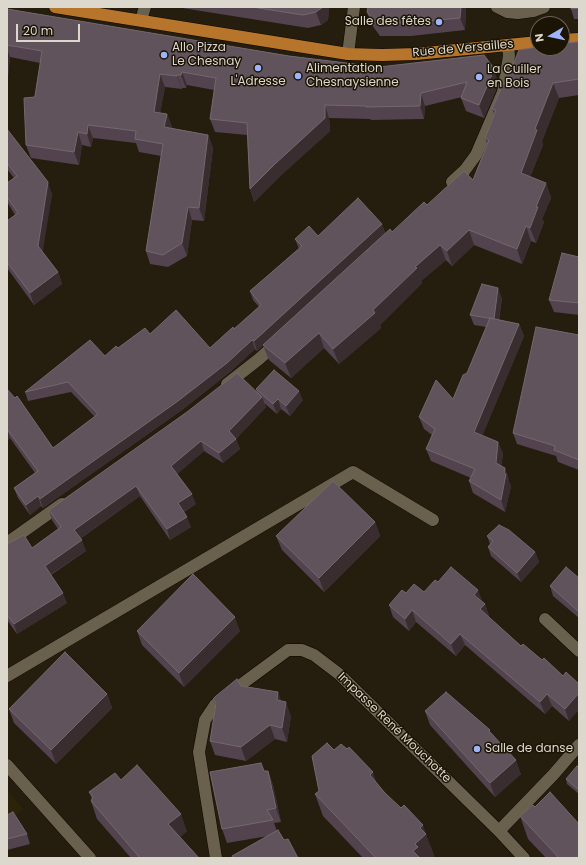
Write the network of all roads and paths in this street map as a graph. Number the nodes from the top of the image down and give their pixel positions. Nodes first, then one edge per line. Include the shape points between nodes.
1 (55, 7) edge
2 (145, 7) edge
3 (354, 7) edge
4 (497, 7) edge
5 (544, 7) edge
6 (141, 20) junction
7 (530, 43) edge
8 (508, 45) junction
9 (348, 54) junction
10 (443, 190) edge
11 (288, 332) edge
12 (216, 392) edge
13 (71, 498) edge
14 (432, 520) dead end
15 (7, 544) edge
16 (545, 620) dead end
17 (579, 651) edge
18 (7, 676) edge
19 (579, 745) edge
20 (7, 765) edge
21 (500, 831) junction
22 (90, 858) edge
23 (216, 858) edge
24 (524, 858) edge

1 - 6 main road, Rue de Versailles
2 - 6 street
3 - 9 street
4 - 5 street via 507,12 518,13
6 - 9 main road, Rue de Versailles
7 - 8 main road, Rue de Versailles
8 - 9 main road, Rue de Versailles via 382,56
8 - 10 street via 509,56 503,92 476,155 465,170
11 - 12 street via 259,359
13 - 15 street
14 - 18 street via 354,472
16 - 17 street
19 - 21 street
20 - 22 street
21 - 23 street, Impasse René Mouchotte via 340,674 302,650 288,650 221,700 206,720 199,752
21 - 24 street, Impasse René Mouchotte

